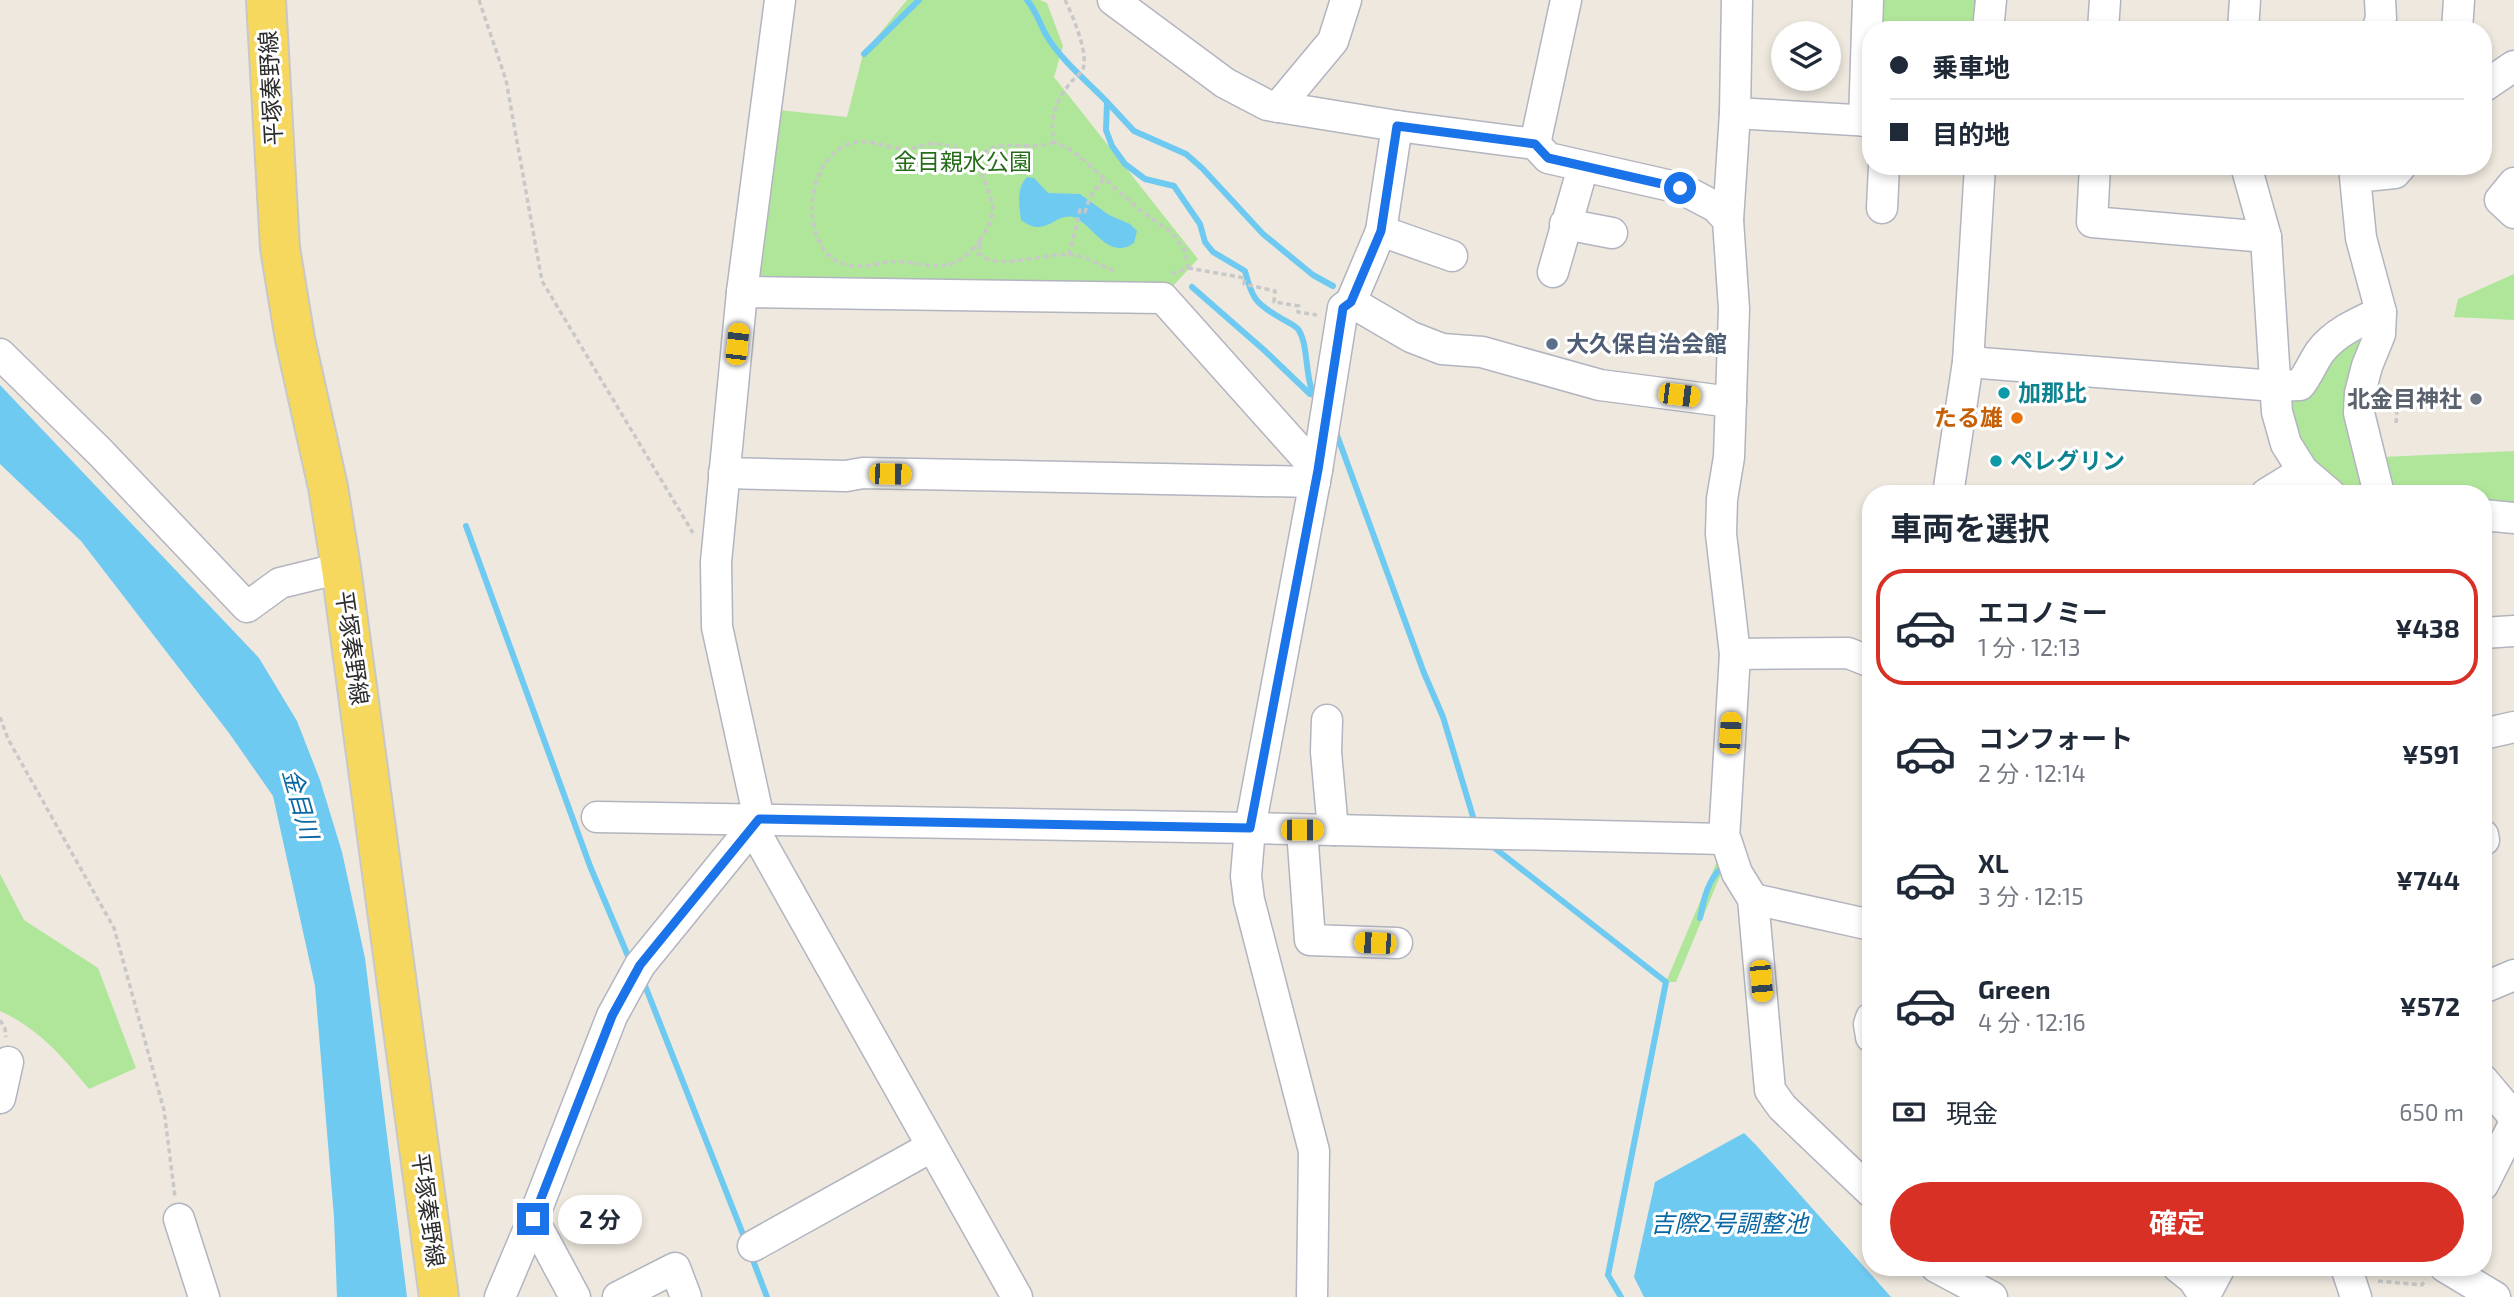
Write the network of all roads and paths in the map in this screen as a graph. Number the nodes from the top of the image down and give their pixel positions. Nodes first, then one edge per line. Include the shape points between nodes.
1 (266, 0) edge
2 (479, 0) edge
3 (780, 0) edge
4 (1065, 0) edge
5 (1113, 0) edge
6 (1346, 0) edge
7 (1566, 0) edge
8 (1737, 0) edge
9 (1868, 0) edge
10 (1991, 0) edge
11 (2105, 0) edge
12 (2245, 0) edge
13 (2380, 0) edge
14 (2459, 0) edge
15 (1868, 21) edge
16 (1989, 21) edge
17 (2104, 21) edge
18 (2244, 21) edge
19 (2380, 21) edge
20 (2458, 21) edge
21 (2514, 66) edge
22 (2492, 81) edge
23 (1278, 107) junction
24 (1735, 113) junction
25 (1862, 121) edge
26 (1397, 126) junction
27 (1054, 142) junction
28 (1535, 144) junction
29 (1583, 167) junction
30 (982, 173) junction
31 (1884, 175) edge
32 (1979, 175) edge
33 (2095, 175) edge
34 (2249, 175) edge
35 (2356, 175) edge
36 (1104, 178) junction
37 (2514, 183) edge
38 (1882, 208) dead end
39 (2514, 213) edge
40 (1728, 220) junction
41 (1565, 224) junction
42 (1381, 231) junction
43 (1612, 233) dead end
44 (2266, 237) junction
45 (981, 239) junction
46 (1069, 255) junction
47 (1452, 256) dead end
48 (1188, 268) junction
49 (1124, 272) dead end
50 (1553, 272) dead end
51 (1160, 276) dead end
52 (742, 292) junction
53 (2381, 313) junction
54 (1345, 315) junction
55 (0, 354) edge
56 (1968, 362) junction
57 (2275, 386) junction
58 (2390, 395) dead end
59 (2398, 395) junction
60 (2436, 397) dead end
61 (1731, 402) junction
62 (2396, 423) dead end
63 (2303, 471) junction
64 (724, 473) junction
65 (1316, 476) junction
66 (1949, 485) edge
67 (2280, 485) edge
68 (2319, 485) edge
69 (2377, 485) edge
70 (2492, 516) edge
71 (2514, 518) edge
72 (716, 562) junction
73 (341, 568) junction
74 (2514, 631) edge
75 (2492, 632) edge
76 (1735, 654) junction
77 (1862, 658) edge
78 (0, 717) edge
79 (1327, 720) dead end
80 (2514, 727) edge
81 (2492, 732) edge
82 (597, 817) dead end
83 (759, 819) junction
84 (1250, 828) junction
85 (1302, 830) junction
86 (1333, 830) junction
87 (1724, 839) junction
88 (1753, 899) junction
89 (1862, 923) edge
90 (1397, 943) dead end
91 (2514, 975) edge
92 (2492, 984) edge
93 (8, 1062) dead end
94 (2492, 1091) edge
95 (0, 1094) edge
96 (2514, 1117) edge
97 (2514, 1124) edge
98 (931, 1147) junction
99 (2492, 1167) edge
100 (1862, 1183) edge
101 (178, 1219) joint
102 (533, 1219) junction
103 (753, 1246) dead end
104 (1953, 1276) edge
105 (2189, 1276) edge
106 (2216, 1276) edge
107 (2431, 1276) edge
108 (2450, 1276) edge
109 (2351, 1281) edge
110 (204, 1297) edge
111 (439, 1297) edge
112 (500, 1297) edge
113 (575, 1297) edge
114 (618, 1297) edge
115 (686, 1297) edge
116 (1017, 1297) edge
117 (1312, 1297) edge
118 (1992, 1297) edge
119 (2205, 1297) edge
120 (2496, 1297) edge

1 - 73 main road, 平塚秦野線 via 280,248
2 - 72 path via 506,80 542,281 700,545
3 - 52 street
4 - 27 path via 1083,53 1083,69 1056,104
5 - 23 street via 1226,83
6 - 23 street via 1333,41
7 - 28 street
8 - 24 street
9 - 15 street
10 - 16 street
11 - 17 street
12 - 18 street
13 - 19 street
14 - 20 street
21 - 22 street
23 - 26 street
24 - 25 street
24 - 40 street
26 - 28 street
26 - 42 street
27 - 30 path via 987,149 981,155
27 - 36 path via 1073,151
28 - 29 street via 1548,158
29 - 40 street via 1680,188
29 - 41 street
30 - 45 path via 993,205
30 - 45 path via 958,148 851,143 828,158 818,172 812,210 820,245 841,263 859,267 902,261 950,265 968,256
31 - 38 street
32 - 56 street
33 - 44 street via 2092,222
34 - 44 street
35 - 53 street via 2361,238
36 - 46 path via 1086,212 1080,210
36 - 48 path via 1171,232 1185,250
37 - 39 street via 2500,200
40 - 61 street via 1734,309
41 - 43 street
41 - 50 street
42 - 47 street
42 - 54 street
44 - 57 street
45 - 46 path via 978,253 985,260
46 - 49 path
48 - 51 path
48 - 54 path via 1245,278 1244,284 1275,291 1274,302 1325,316 1323,325
52 - 64 street
52 - 65 street via 1163,298
53 - 57 street via 2330,339 2300,386
53 - 69 street via 2380,334 2367,366 2359,413
54 - 61 street via 1442,349 1482,352 1600,385
54 - 65 street
55 - 73 street via 247,607 279,583
56 - 57 street
56 - 66 street
57 - 63 street via 2286,444
58 - 59 path
59 - 60 path
59 - 62 path
61 - 76 street via 1721,534
63 - 67 street
63 - 68 street
64 - 65 street
64 - 72 street
65 - 84 street
70 - 71 street
72 - 83 street via 718,627
73 - 111 main road, 平塚秦野線
74 - 75 street
76 - 77 street via 1848,653
76 - 87 street
78 - 101 path via 114,928 164,1110
79 - 86 street
80 - 81 street
82 - 83 street
83 - 84 street
83 - 98 street via 757,835
83 - 102 street via 640,965 612,1016
84 - 85 street
84 - 117 street via 1249,900 1314,1151
85 - 86 street
85 - 90 street via 1310,940
86 - 87 street
87 - 88 street
88 - 89 street
88 - 100 street via 1770,1090
91 - 92 street
93 - 95 street
94 - 96 street
97 - 99 street
98 - 103 street
98 - 116 street
101 - 110 street
102 - 112 street
102 - 113 street
104 - 118 street
105 - 119 street
106 - 119 street
107 - 109 path via 2422,1285
108 - 120 street
114 - 115 street via 675,1268

